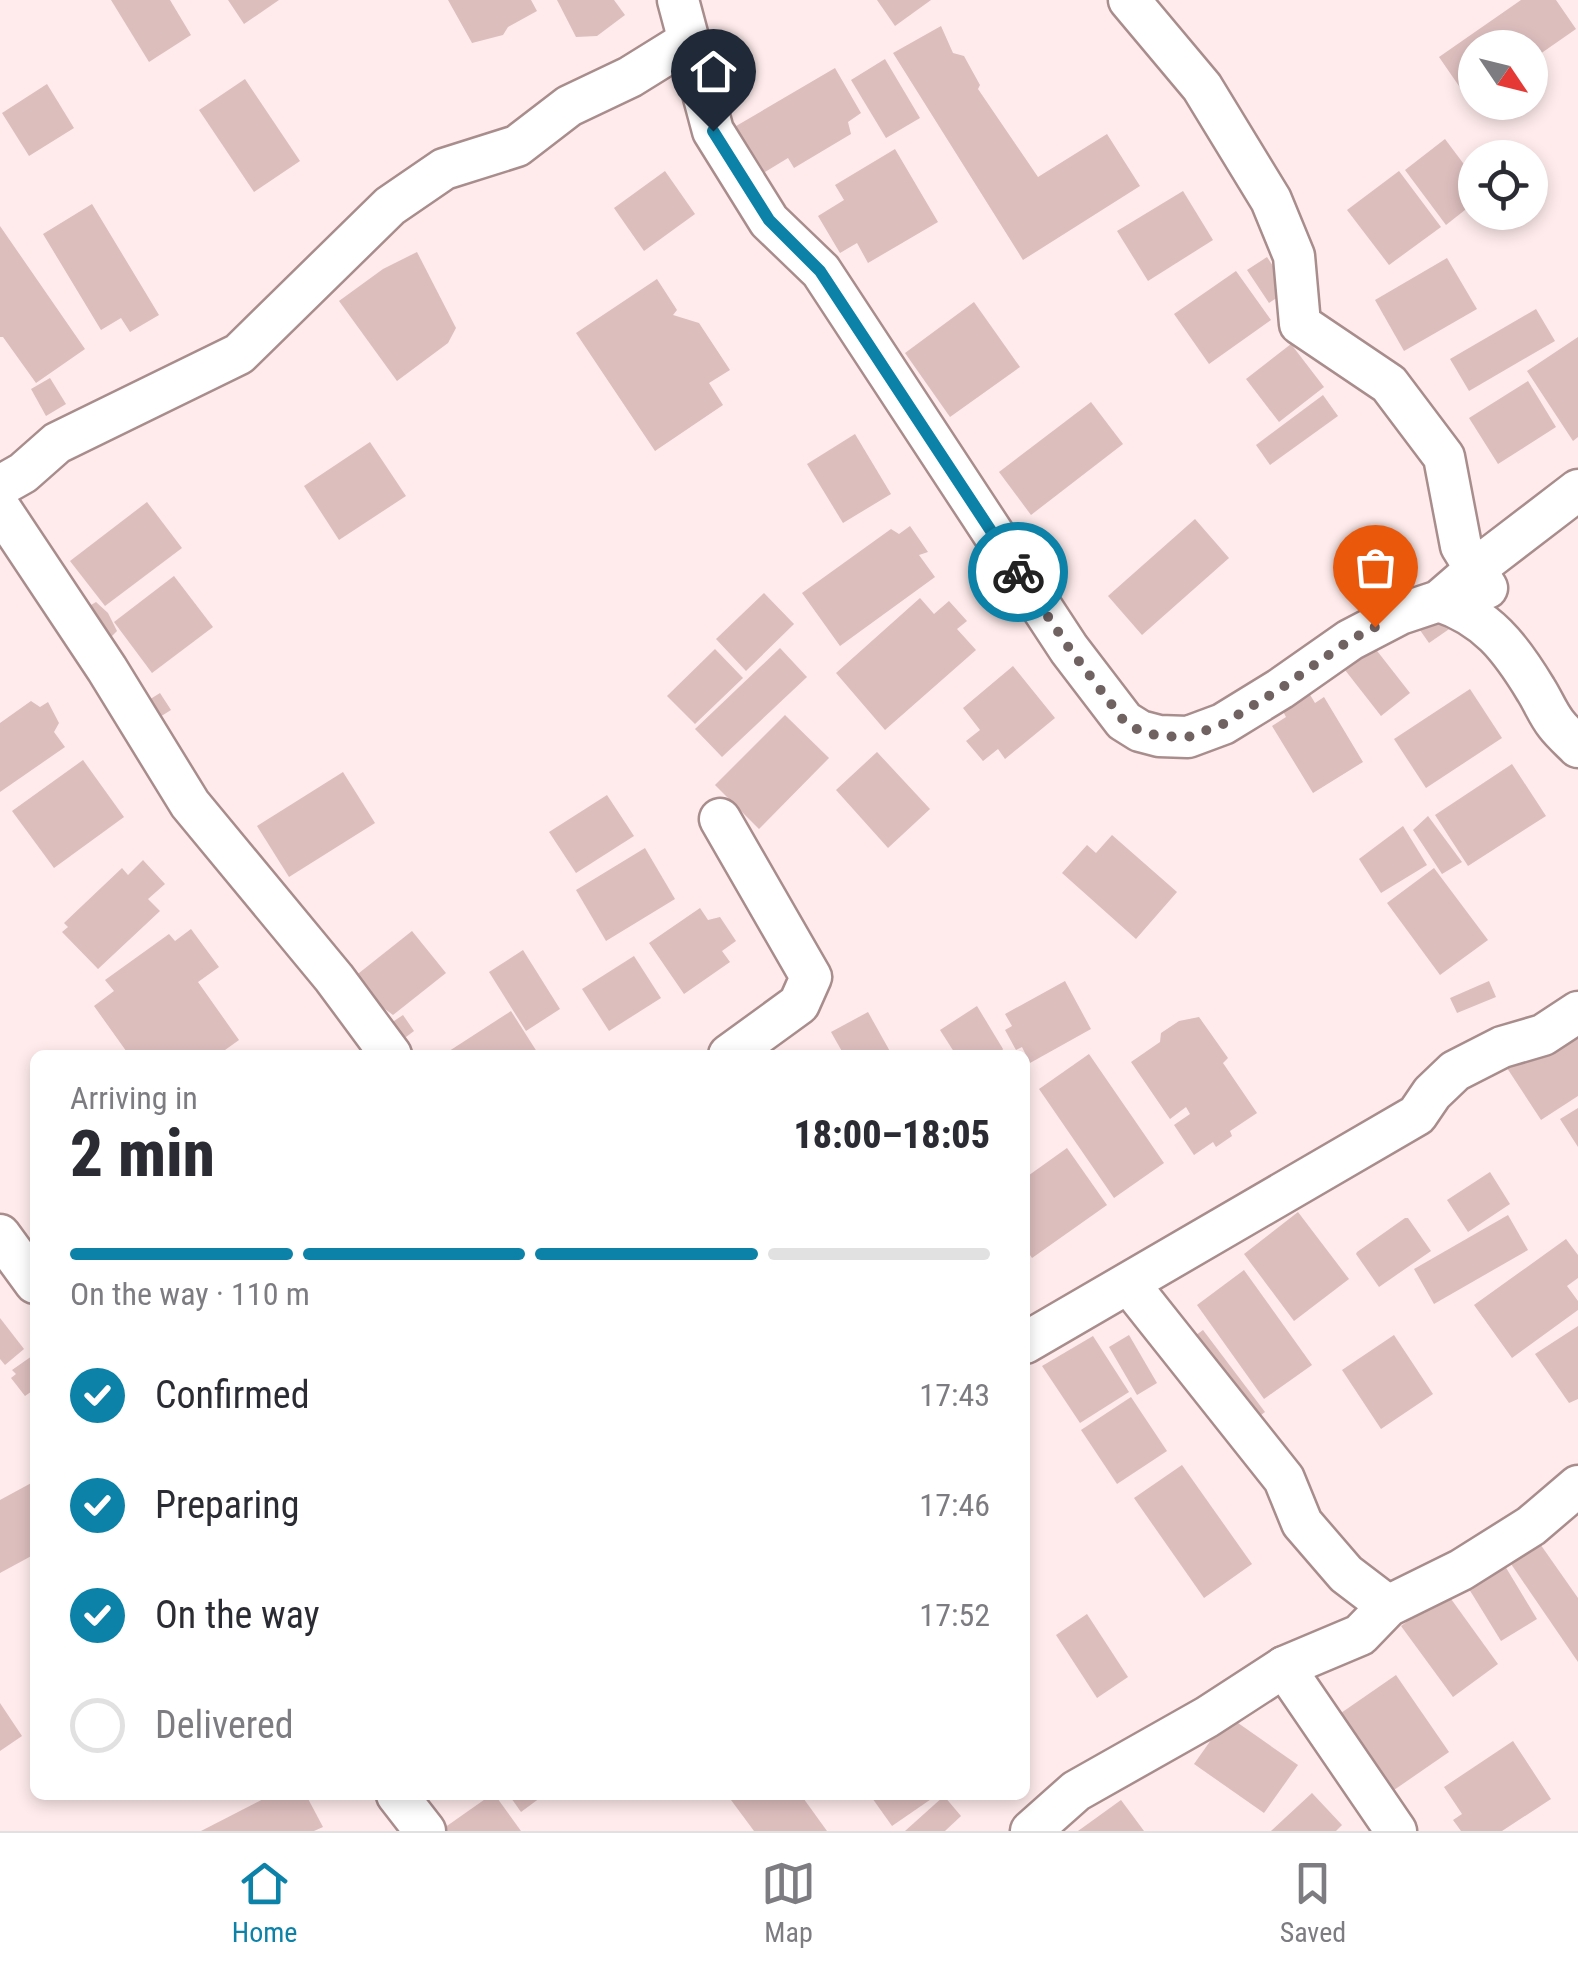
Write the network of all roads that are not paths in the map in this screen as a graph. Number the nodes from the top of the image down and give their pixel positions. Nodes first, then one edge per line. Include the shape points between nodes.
1 (678, 0) edge
2 (1129, 0) edge
3 (688, 41) junction
4 (0, 486) edge
5 (1578, 490) edge
6 (0, 508) edge
7 (1487, 588) dead end
8 (1439, 601) junction
9 (1578, 747) edge
10 (720, 819) dead end
11 (1578, 1012) edge
12 (387, 1050) edge
13 (736, 1050) edge
14 (0, 1235) edge
15 (30, 1276) edge
16 (1129, 1284) junction
17 (1030, 1341) edge
18 (1578, 1486) edge
19 (1388, 1606) junction
20 (1284, 1668) junction
21 (401, 1800) edge
22 (425, 1831) edge
23 (1031, 1831) edge
24 (1396, 1831) edge

1 - 3 street
2 - 7 street via 1202,87 1271,200 1294,256 1300,324 1389,384 1444,457 1460,546
3 - 4 street via 569,106 517,146 444,170 390,206 239,354 58,443
3 - 8 street via 713,131 769,220 820,271 1124,721 1159,736 1188,737 1223,724 1350,640
5 - 8 street
6 - 12 street via 190,804
8 - 9 street via 1486,624
10 - 13 street via 811,977 799,1004
11 - 16 street via 1543,1035 1455,1071 1417,1115
14 - 15 street
16 - 17 street
16 - 19 street via 1284,1479 1302,1522 1346,1574
18 - 19 street via 1462,1570
19 - 20 street via 1360,1635
20 - 23 street via 1076,1791
20 - 24 street
21 - 22 street

